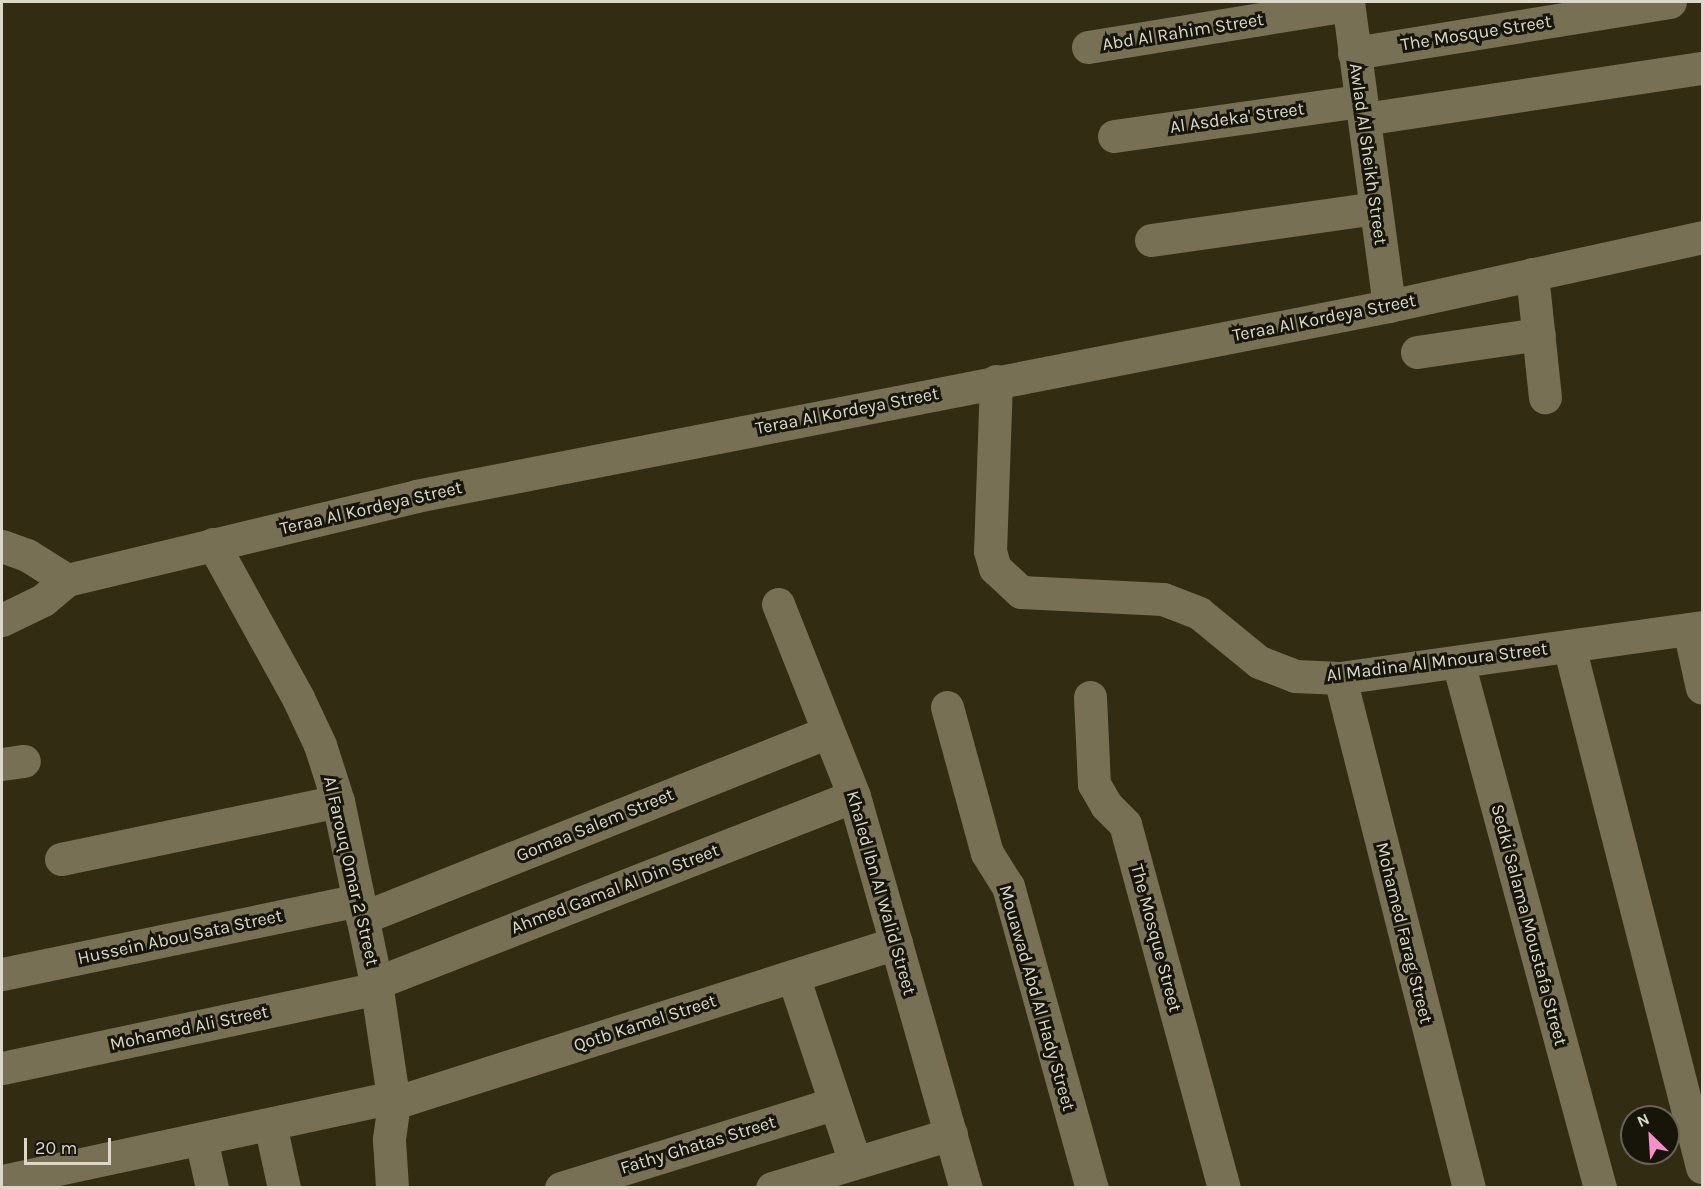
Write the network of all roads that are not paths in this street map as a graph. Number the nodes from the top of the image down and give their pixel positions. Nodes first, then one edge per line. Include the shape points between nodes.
1 (1670, 2) edge
2 (1348, 3) edge
3 (1088, 47) dead end
4 (1354, 53) junction
5 (1702, 68) edge
6 (1362, 110) junction
7 (1114, 136) dead end
8 (1376, 208) junction
9 (1702, 237) edge
10 (1151, 240) dead end
11 (1532, 274) junction
12 (1389, 306) junction
13 (1539, 334) junction
14 (1417, 352) dead end
15 (996, 381) junction
16 (1545, 397) dead end
17 (213, 544) junction
18 (2, 546) edge
19 (67, 580) junction
20 (778, 604) dead end
21 (2, 620) edge
22 (1696, 628) edge
23 (1569, 646) junction
24 (1458, 662) junction
25 (1340, 678) junction
26 (1702, 688) edge
27 (1089, 697) dead end
28 (947, 707) dead end
29 (828, 732) junction
30 (854, 796) junction
31 (338, 801) junction
32 (60, 859) dead end
33 (360, 909) junction
34 (896, 943) junction
35 (2, 974) edge
36 (793, 976) junction
37 (376, 986) junction
38 (2, 1068) edge
39 (394, 1100) junction
40 (835, 1102) junction
41 (270, 1124) junction
42 (951, 1134) junction
43 (201, 1139) junction
44 (855, 1162) junction
45 (1702, 1167) edge
46 (2, 1181) edge
47 (212, 1188) edge
48 (284, 1188) edge
49 (392, 1188) edge
50 (561, 1188) edge
51 (772, 1188) edge
52 (966, 1188) edge
53 (1092, 1188) edge
54 (1224, 1188) edge
55 (1469, 1188) edge
56 (1600, 1188) edge

1 - 4 street, The Mosque Street
2 - 3 street, Abd Al Rahim Street
2 - 4 street, Awlad Al Sheikh Street
4 - 6 street, Awlad Al Sheikh Street
5 - 6 street, Al Asdeka' Street
6 - 7 street, Al Asdeka' Street
6 - 8 street, Awlad Al Sheikh Street
8 - 10 street
8 - 12 street, Awlad Al Sheikh Street
9 - 11 street, Teraa Al Kordeya Street
11 - 12 street, Teraa Al Kordeya Street
11 - 13 street
12 - 15 street, Teraa Al Kordeya Street
13 - 14 street
13 - 16 street
15 - 17 street, Teraa Al Kordeya Street via 416,496
15 - 25 street, Al Madina Al Mnoura Street via 990,551 995,568 1006,582 1021,592 1039,596 1163,599 1199,613 1259,662 1294,676
17 - 19 street, Teraa Al Kordeya Street
17 - 31 street, Al Farouq Omar 2 Street via 298,698 320,745
18 - 19 street via 27,555
19 - 21 street via 43,600
20 - 29 street, Khaled Ibn Al Walid Street
22 - 23 street, Al Madina Al Mnoura Street
22 - 26 street
23 - 24 street, Al Madina Al Mnoura Street
23 - 45 street
24 - 25 street, Al Madina Al Mnoura Street
24 - 56 street, Sedki Salama Moustafa Street
25 - 55 street, Mohamed Farag Street
27 - 54 street, The Mosque Street via 1094,784 1106,805 1125,824
28 - 53 street, Mouawad Abd Al Hady Street via 987,853 1008,886
29 - 30 street, Khaled Ibn Al Walid Street
29 - 33 street, Gomaa Salem Street
30 - 34 street, Khaled Ibn Al Walid Street
30 - 37 street, Ahmed Gamal Al Din Street
31 - 32 street
31 - 33 street, Al Farouq Omar 2 Street
33 - 35 street, Hussein Abou Sata Street
33 - 37 street, Al Farouq Omar 2 Street
34 - 36 street, Qotb Kamel Street
34 - 42 street, Khaled Ibn Al Walid Street
36 - 39 street, Qotb Kamel Street
36 - 40 street
37 - 38 street, Mohamed Ali Street
37 - 39 street, Al Farouq Omar 2 Street
39 - 41 street, Qotb Kamel Street
39 - 49 street, Al Farouq Omar 2 Street via 389,1140
40 - 44 street
40 - 50 street, Fathy Ghatas Street
41 - 43 street, Qotb Kamel Street
41 - 48 street
42 - 44 street
42 - 52 street, Khaled Ibn Al Walid Street
43 - 46 street, Qotb Kamel Street
43 - 47 street
44 - 51 street

